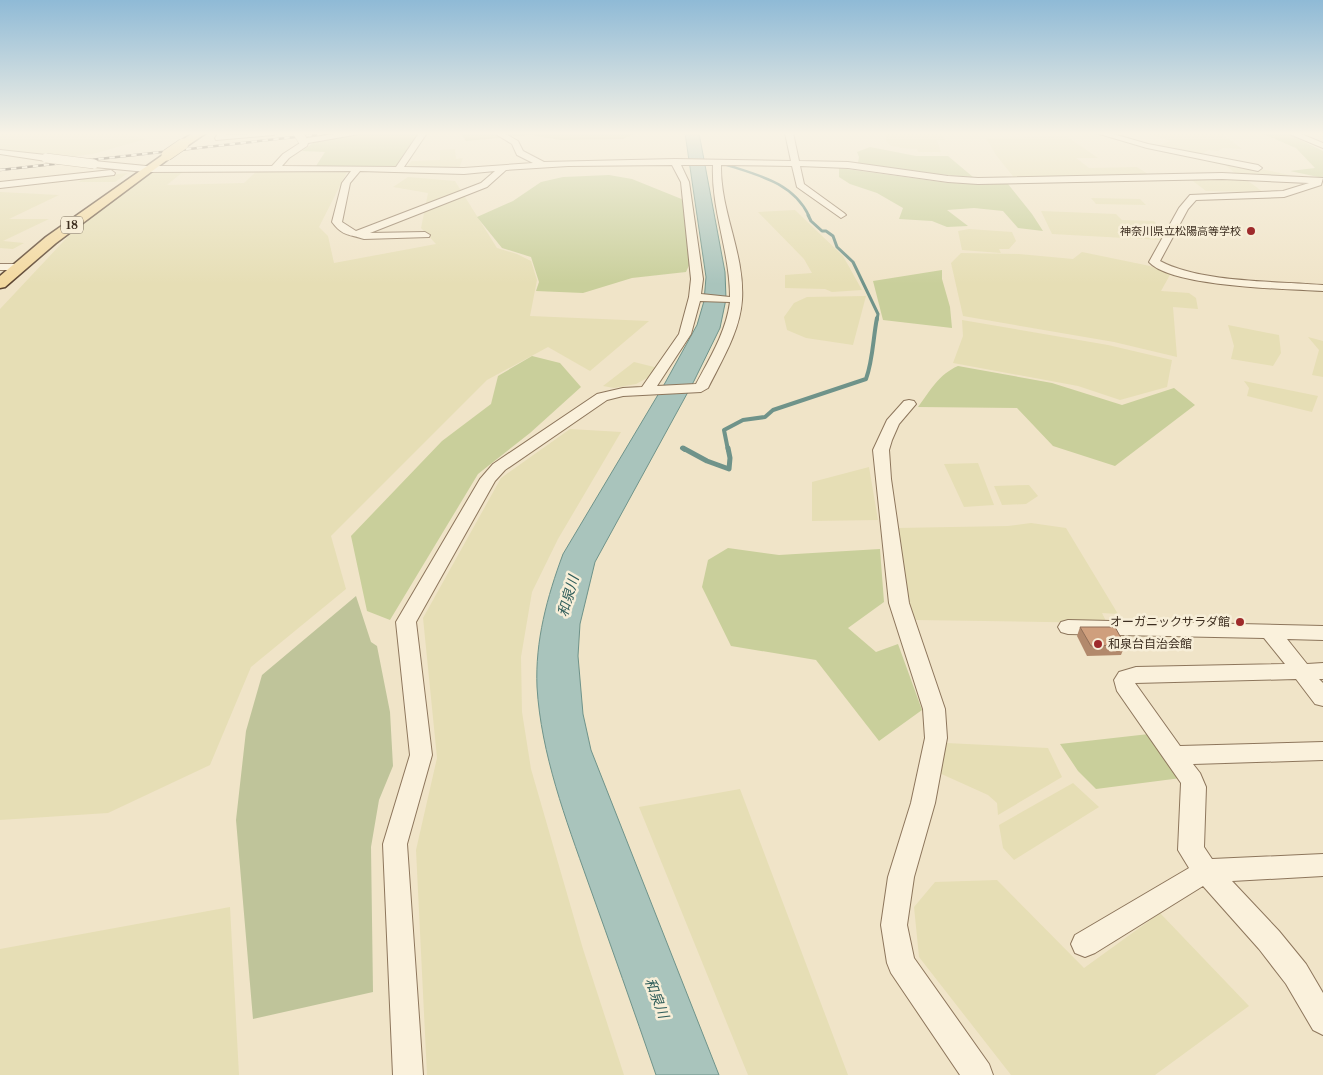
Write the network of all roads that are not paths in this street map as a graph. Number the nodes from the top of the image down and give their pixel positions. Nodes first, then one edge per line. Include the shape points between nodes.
1 (24, 183) edge
2 (128, 183) edge
3 (346, 183) edge
4 (486, 183) edge
5 (685, 183) edge
6 (717, 183) edge
7 (799, 183) edge
8 (1314, 183) edge
9 (0, 186) edge
10 (841, 215) dead end
11 (425, 236) dead end
12 (361, 237) junction
13 (0, 267) edge
14 (19, 267) junction
15 (0, 284) edge
16 (1323, 288) edge
17 (700, 298) junction
18 (726, 299) dead end
19 (657, 389) junction
20 (909, 404) dead end
21 (1068, 627) dead end
22 (1270, 632) junction
23 (1323, 633) edge
24 (1323, 671) edge
25 (1302, 672) junction
26 (1323, 698) edge
27 (1323, 751) edge
28 (1175, 755) junction
29 (1323, 864) edge
30 (1206, 871) junction
31 (1085, 944) dead end
32 (1323, 1020) edge
33 (408, 1075) edge
34 (978, 1075) edge

1 - 9 street
2 - 14 main road, 18
3 - 12 street via 337,222
4 - 12 street via 382,224
5 - 17 street
6 - 19 street via 735,276 736,299 728,331 701,388
7 - 10 street
8 - 16 street via 1284,194 1193,197 1154,262 1161,268 1196,276
11 - 12 street
13 - 14 street
14 - 15 main road, 18
17 - 18 street
17 - 19 street
19 - 33 street via 623,392 602,398 499,467 488,479 406,622 421,755 395,844
20 - 34 street via 892,423 884,440 881,450 883,479 899,603 934,710 936,738 923,803 901,877 894,925 901,964
21 - 22 street
22 - 23 street
22 - 25 street
24 - 25 street
25 - 26 street
25 - 28 street via 1126,677 1124,684
27 - 28 street
28 - 30 street via 1194,787 1191,850
29 - 30 street
30 - 31 street
30 - 32 street via 1296,974

